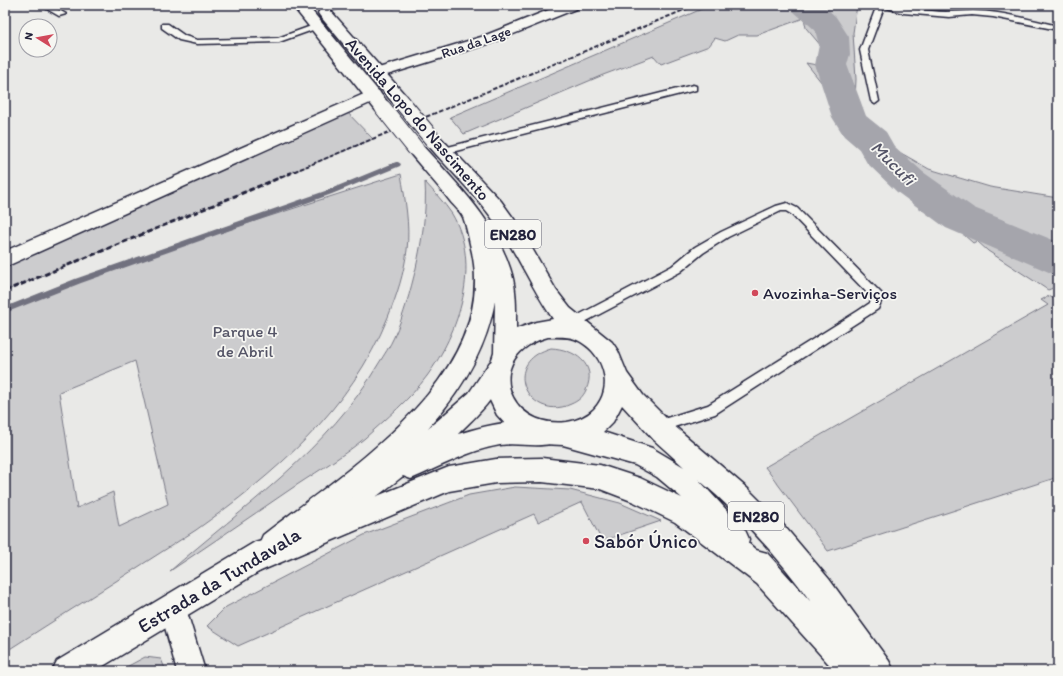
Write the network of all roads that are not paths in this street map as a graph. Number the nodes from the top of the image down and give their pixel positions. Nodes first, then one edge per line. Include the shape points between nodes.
1 (44, 5) edge
2 (299, 5) edge
3 (349, 5) edge
4 (573, 5) edge
5 (881, 5) edge
6 (884, 5) edge
7 (320, 8) edge
8 (62, 14) dead end
9 (164, 26) dead end
10 (317, 27) junction
11 (1058, 28) edge
12 (377, 73) junction
13 (693, 88) dead end
14 (875, 101) dead end
15 (378, 102) junction
16 (439, 146) junction
17 (472, 216) junction
18 (5, 259) edge
19 (578, 328) junction
20 (502, 361) junction
21 (616, 376) junction
22 (658, 426) junction
23 (557, 435) junction
24 (370, 486) junction
25 (251, 561) junction
26 (767, 574) junction
27 (173, 609) junction
28 (67, 671) edge
29 (191, 671) edge
30 (855, 671) edge
31 (879, 671) edge

1 - 8 lane
2 - 10 main road, Avenida Lopo do Nascimento / EN280
3 - 7 lane
4 - 12 street, Rua da Lage via 486,40
5 - 14 lane via 864,50
6 - 11 lane via 903,11 993,15
7 - 12 main road, Avenida Lopo do Nascimento / EN280
9 - 10 lane via 182,38 196,42 279,40
10 - 15 main road, Avenida Lopo do Nascimento / EN280
12 - 16 main road, Avenida Lopo do Nascimento / EN280, bridge
13 - 16 lane
15 - 17 main road, Avenida Lopo do Nascimento / EN280, bridge
15 - 18 street
16 - 19 main road, Avenida Lopo do Nascimento / EN280 via 494,206 512,231 549,296 562,314
17 - 20 main road, Avenida Lopo do Nascimento / EN280 via 492,248 500,269 505,308
17 - 25 main road via 484,258 486,283 468,353 444,393 385,454
19 - 20 main road via 548,328 531,332 516,341
19 - 21 main road via 598,342 609,356
19 - 22 lane via 676,269 689,256 732,231 779,208 787,207 878,296 874,306 711,410
20 - 23 main road via 497,386 502,402 512,417 528,428
20 - 24 main road, Estrada da Tundavala via 477,401
21 - 22 main road, EN280 via 635,403
21 - 23 main road via 617,387 612,405 601,419 585,430
22 - 31 main road, EN280 via 755,514 808,576
23 - 24 main road, Estrada da Tundavala via 501,433 459,444
23 - 26 main road, EN280 via 621,447 655,462 688,487
24 - 25 main road, Estrada da Tundavala
25 - 26 main road via 450,479 496,471 542,470 600,477 640,491 684,513
25 - 27 main road, Estrada da Tundavala
26 - 30 main road, EN280
27 - 28 main road, Estrada da Tundavala
27 - 29 street

